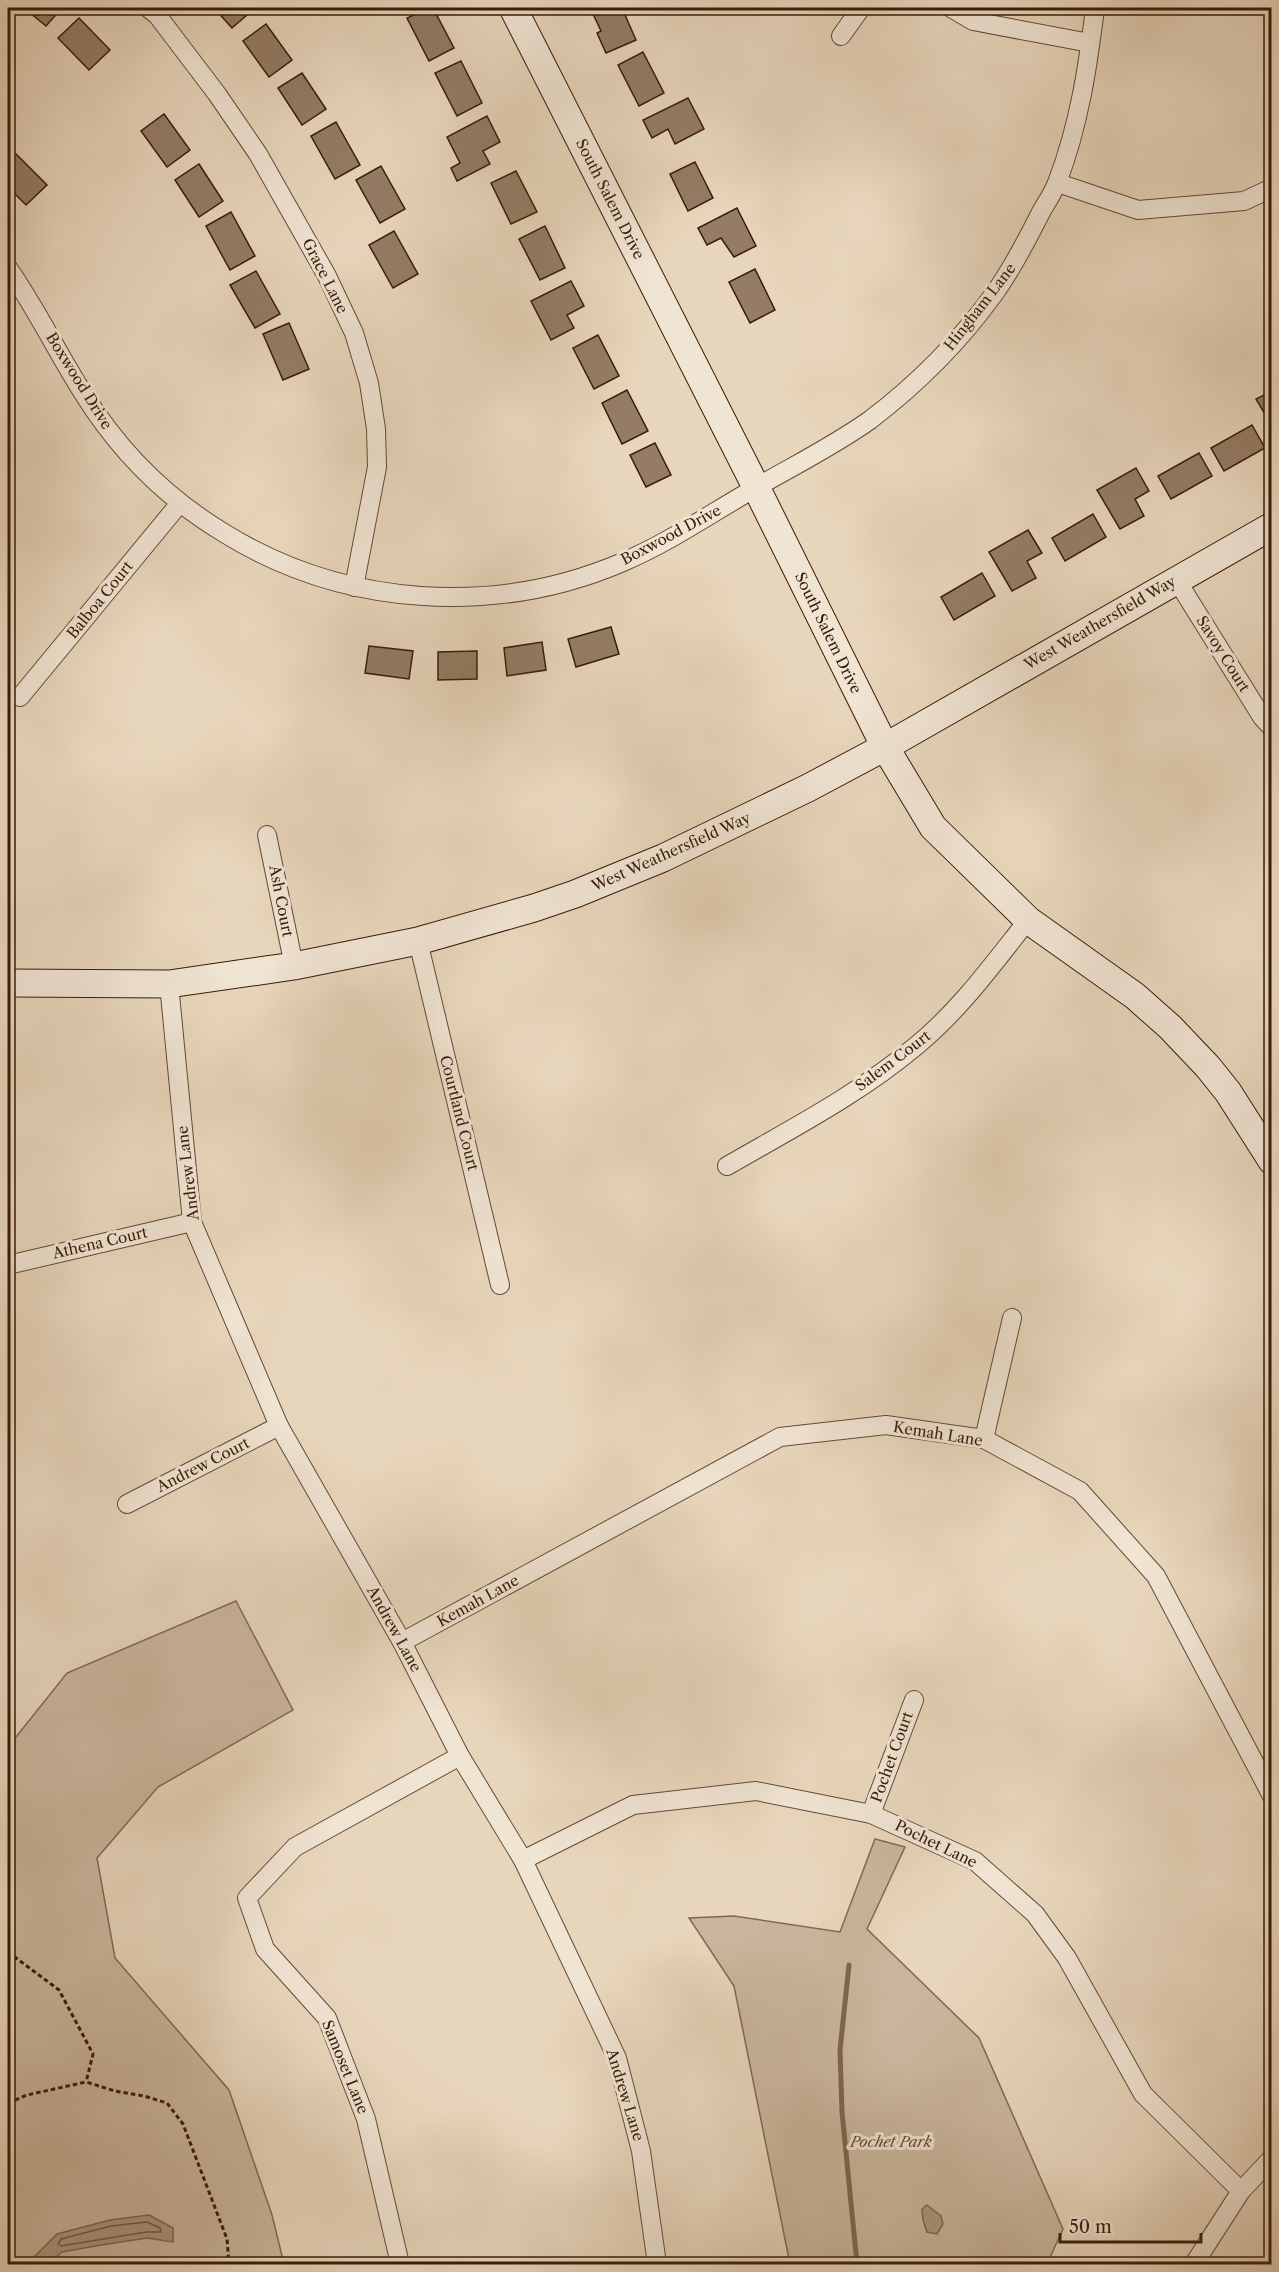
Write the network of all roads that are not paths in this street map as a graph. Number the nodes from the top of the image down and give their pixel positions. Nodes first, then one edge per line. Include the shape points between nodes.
1 (148, 8) edge
2 (513, 8) edge
3 (861, 8) edge
4 (951, 8) edge
5 (1095, 8) edge
6 (841, 36) dead end
7 (1090, 43) junction
8 (1058, 183) junction
9 (1272, 188) edge
10 (8, 268) edge
11 (756, 487) junction
12 (180, 502) junction
13 (1272, 526) edge
14 (1176, 579) junction
15 (354, 587) junction
16 (20, 697) dead end
17 (1272, 728) edge
18 (885, 747) junction
19 (267, 835) dead end
20 (1028, 920) junction
21 (418, 941) junction
22 (294, 966) junction
23 (8, 983) edge
24 (169, 984) junction
25 (1272, 1161) edge
26 (727, 1166) dead end
27 (192, 1222) junction
28 (8, 1265) edge
29 (500, 1285) dead end
30 (1012, 1318) dead end
31 (279, 1426) junction
32 (984, 1439) junction
33 (127, 1504) dead end
34 (402, 1642) junction
35 (914, 1700) dead end
36 (460, 1756) junction
37 (1272, 1796) edge
38 (871, 1814) junction
39 (524, 1860) junction
40 (1272, 2158) edge
41 (1241, 2191) junction
42 (400, 2265) edge
43 (657, 2265) edge
44 (1194, 2265) edge

1 - 15 street, Grace Lane via 253,146 327,276 354,333 369,383 377,467
2 - 11 street, South Salem Drive
3 - 6 street
4 - 7 street via 973,21
5 - 7 street, Hingham Lane
7 - 8 street, Hingham Lane via 1084,89
8 - 9 street via 1138,210 1244,201
8 - 11 street, Hingham Lane via 994,293 940,357 867,422
10 - 12 street, Boxwood Drive via 114,437 135,462
11 - 15 street, Boxwood Drive via 642,553 568,582 464,597 395,595
11 - 18 street, South Salem Drive
12 - 15 street, Boxwood Drive via 261,554
12 - 16 street, Balboa Court
13 - 14 street, West Weathersfield Way
14 - 17 street, Savoy Court
14 - 18 street, West Weathersfield Way
18 - 20 street, South Salem Drive via 933,827
18 - 21 street, West Weathersfield Way via 764,811 618,877 534,908
19 - 22 street, Ash Court
20 - 25 street, South Salem Drive via 1135,996 1170,1027 1208,1067
20 - 26 street, Salem Court via 980,981 917,1046 880,1075
21 - 22 street, West Weathersfield Way
21 - 29 street, Courtland Court
22 - 24 street, West Weathersfield Way
23 - 24 street, West Weathersfield Way
24 - 27 street, Andrew Lane
27 - 28 street, Athena Court
27 - 31 street, Andrew Lane
30 - 32 street
31 - 33 street, Andrew Court
31 - 34 street, Andrew Lane
32 - 34 street, Kemah Lane via 886,1425 780,1437
32 - 37 street, Kemah Lane via 1080,1491 1156,1576
34 - 36 street, Andrew Lane
35 - 38 street, Pochet Court
36 - 39 street, Andrew Lane
36 - 42 street, Samoset Lane via 295,1847 247,1898 265,1949 327,2018 366,2119
38 - 39 street, Pochet Lane via 756,1791 633,1805
38 - 41 street, Pochet Lane via 975,1861 1035,1914 1067,1958 1143,2094
39 - 43 street, Andrew Lane via 616,2058 641,2151
40 - 41 street
41 - 44 street

